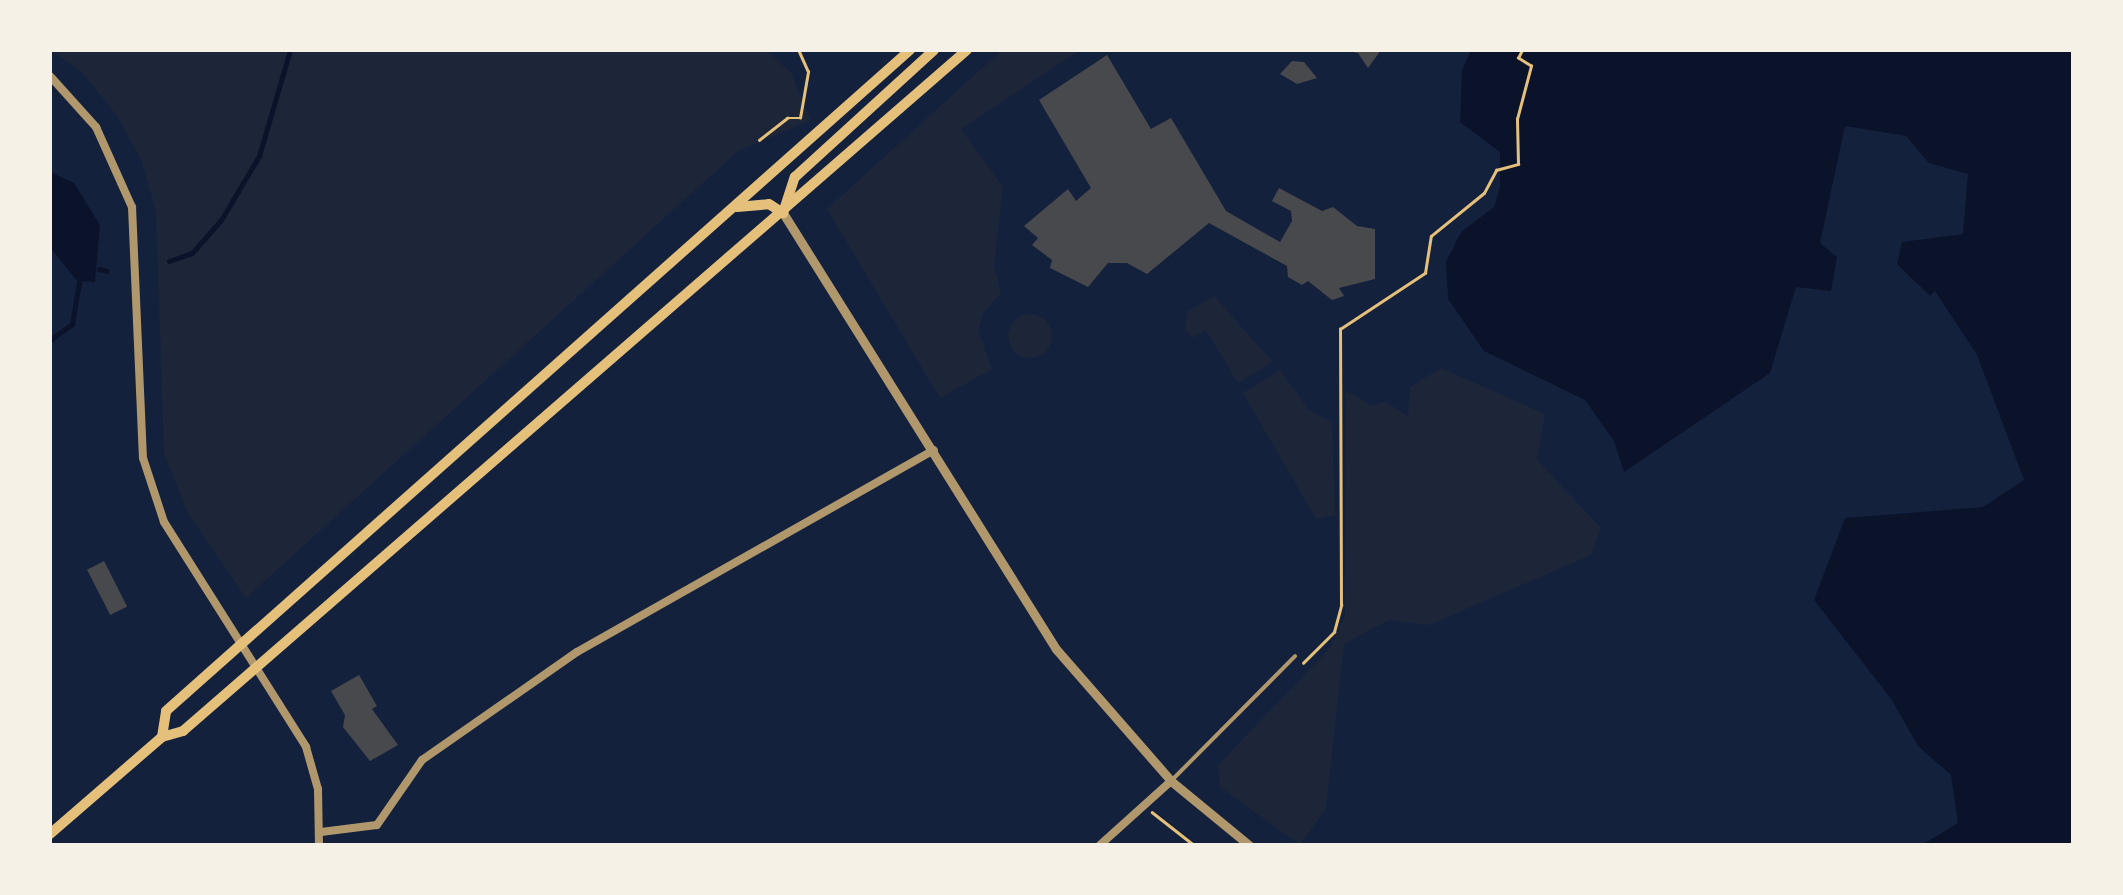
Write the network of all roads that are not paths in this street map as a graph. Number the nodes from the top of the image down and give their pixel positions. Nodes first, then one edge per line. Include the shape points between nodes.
1 (910, 50) edge
2 (934, 50) edge
3 (967, 50) edge
4 (50, 76) edge
5 (731, 209) junction
6 (782, 213) junction
7 (934, 450) junction
8 (244, 644) junction
9 (1295, 656) dead end
10 (258, 666) junction
11 (162, 737) junction
12 (1171, 781) junction
13 (321, 832) junction
14 (50, 834) edge
15 (319, 845) edge
16 (1100, 845) edge
17 (1249, 845) edge

1 - 5 main road
2 - 6 main road via 796,177
3 - 6 main road
4 - 8 street via 96,127 132,206 143,458 164,522
5 - 6 main road via 754,202
5 - 8 main road
6 - 7 street
6 - 10 main road
7 - 12 street via 1056,649
7 - 13 street via 577,652 422,760 377,825
8 - 10 street
8 - 11 main road via 166,712
9 - 12 lane
10 - 11 main road via 184,731
10 - 13 street via 306,747
11 - 14 main road
12 - 16 street
12 - 17 street
13 - 15 street

